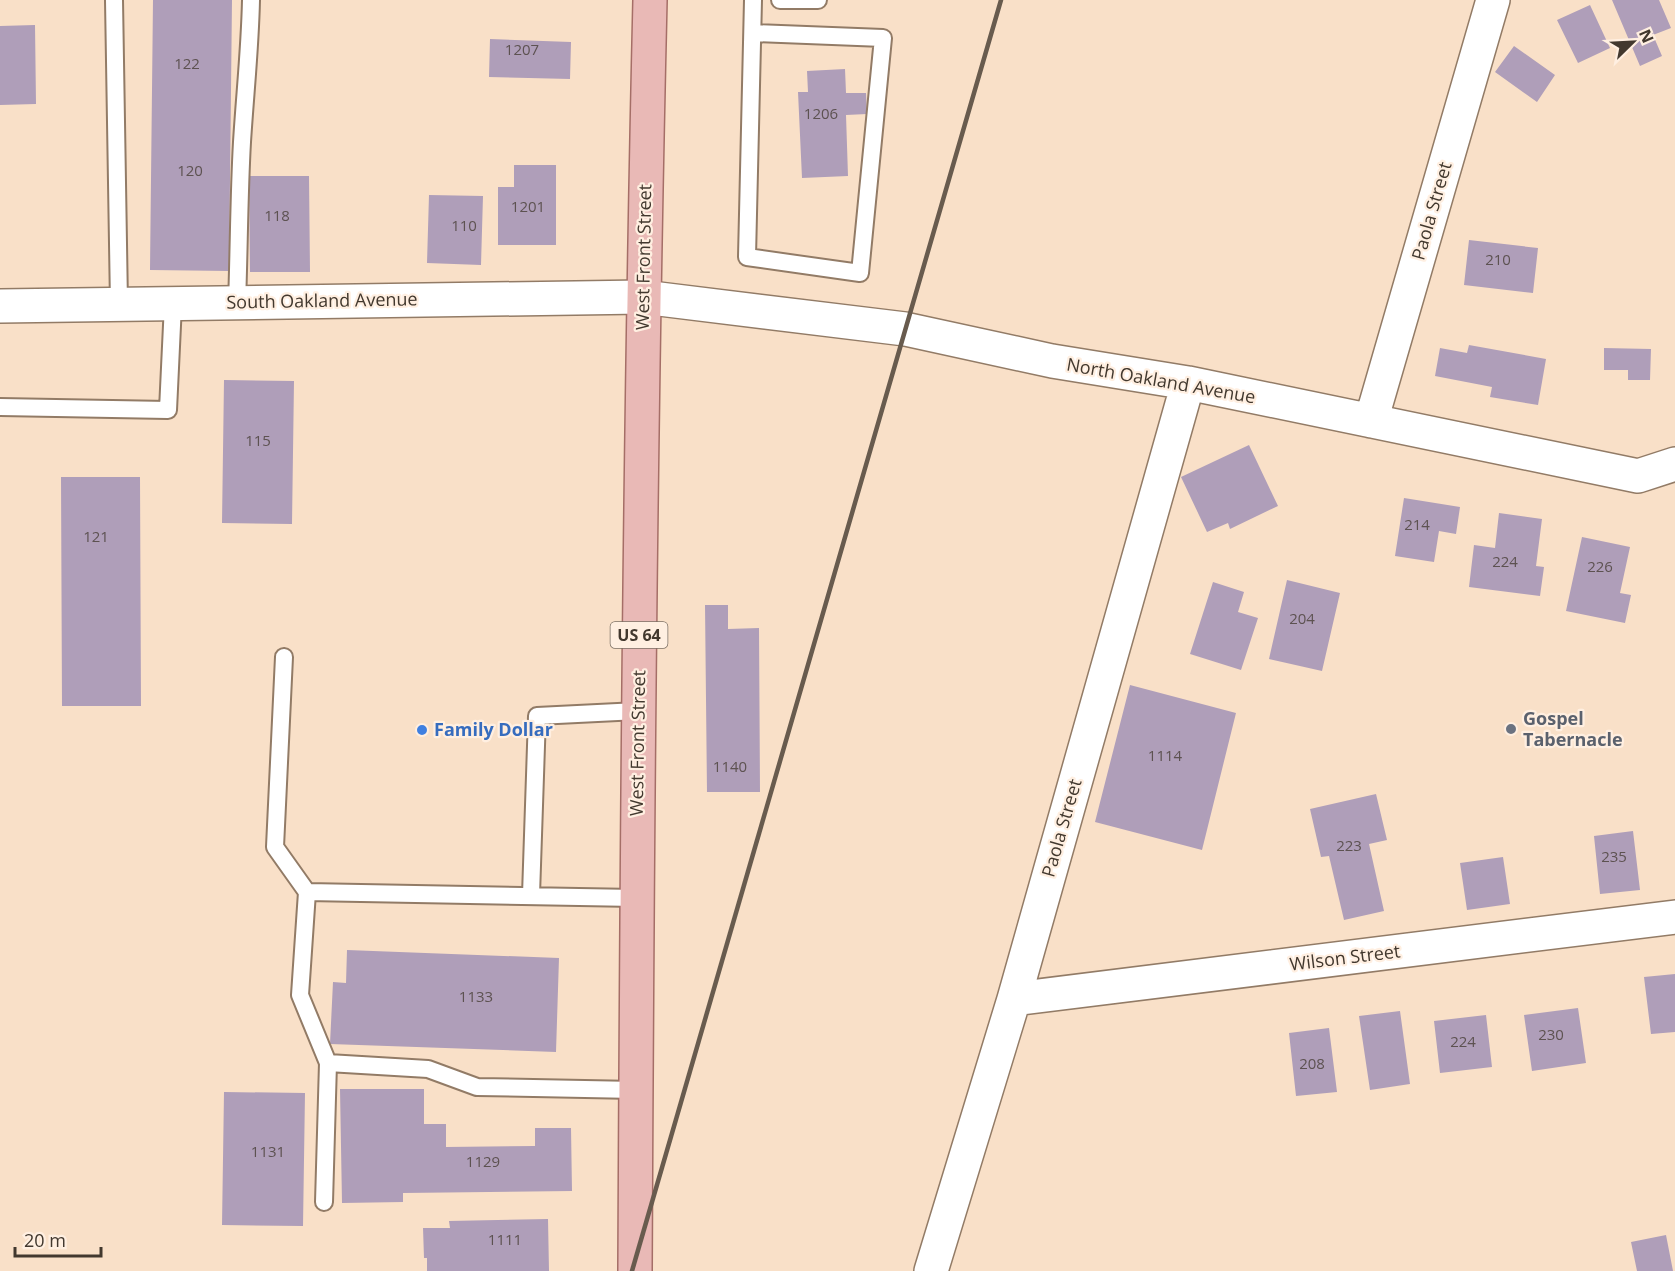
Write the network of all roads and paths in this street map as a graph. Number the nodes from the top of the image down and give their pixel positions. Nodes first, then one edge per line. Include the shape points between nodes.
1 (114, 0) edge
2 (251, 0) edge
3 (650, 0) edge
4 (753, 0) edge
5 (780, 0) edge
6 (818, 0) edge
7 (1493, 0) edge
8 (753, 33) junction
9 (643, 297) junction
10 (237, 303) junction
11 (119, 304) junction
12 (173, 304) junction
13 (0, 306) edge
14 (1188, 383) junction
15 (0, 407) edge
16 (1371, 421) junction
17 (1675, 464) edge
18 (284, 657) dead end
19 (638, 711) junction
20 (307, 892) junction
21 (531, 895) junction
22 (636, 898) junction
23 (1675, 917) edge
24 (1014, 999) junction
25 (328, 1063) junction
26 (636, 1090) junction
27 (324, 1202) dead end
28 (635, 1271) edge
29 (932, 1271) edge

1 - 11 lane
2 - 10 lane
3 - 9 main road, West Front Street / US 64
4 - 8 lane
5 - 6 lane
7 - 16 street, Paola Street
8 - 8 lane via 747,257 860,273 883,38
9 - 10 street, South Oakland Avenue
9 - 14 street, North Oakland Avenue via 905,329 1052,361
9 - 19 main road, West Front Street / US 64
10 - 12 street, South Oakland Avenue
11 - 12 street, South Oakland Avenue
11 - 13 street, South Oakland Avenue
12 - 15 lane via 168,410
14 - 16 street, North Oakland Avenue
14 - 24 street, Paola Street
16 - 17 street, North Oakland Avenue via 1638,476
18 - 20 lane via 275,847
19 - 21 lane via 537,716
19 - 22 main road, West Front Street / US 64
20 - 21 lane
20 - 25 lane via 300,994
21 - 22 lane
22 - 26 main road, West Front Street / US 64
23 - 24 street, Wilson Street
24 - 29 street, Paola Street
25 - 26 lane via 428,1069 477,1087
25 - 27 lane
26 - 28 main road, West Front Street / US 64

